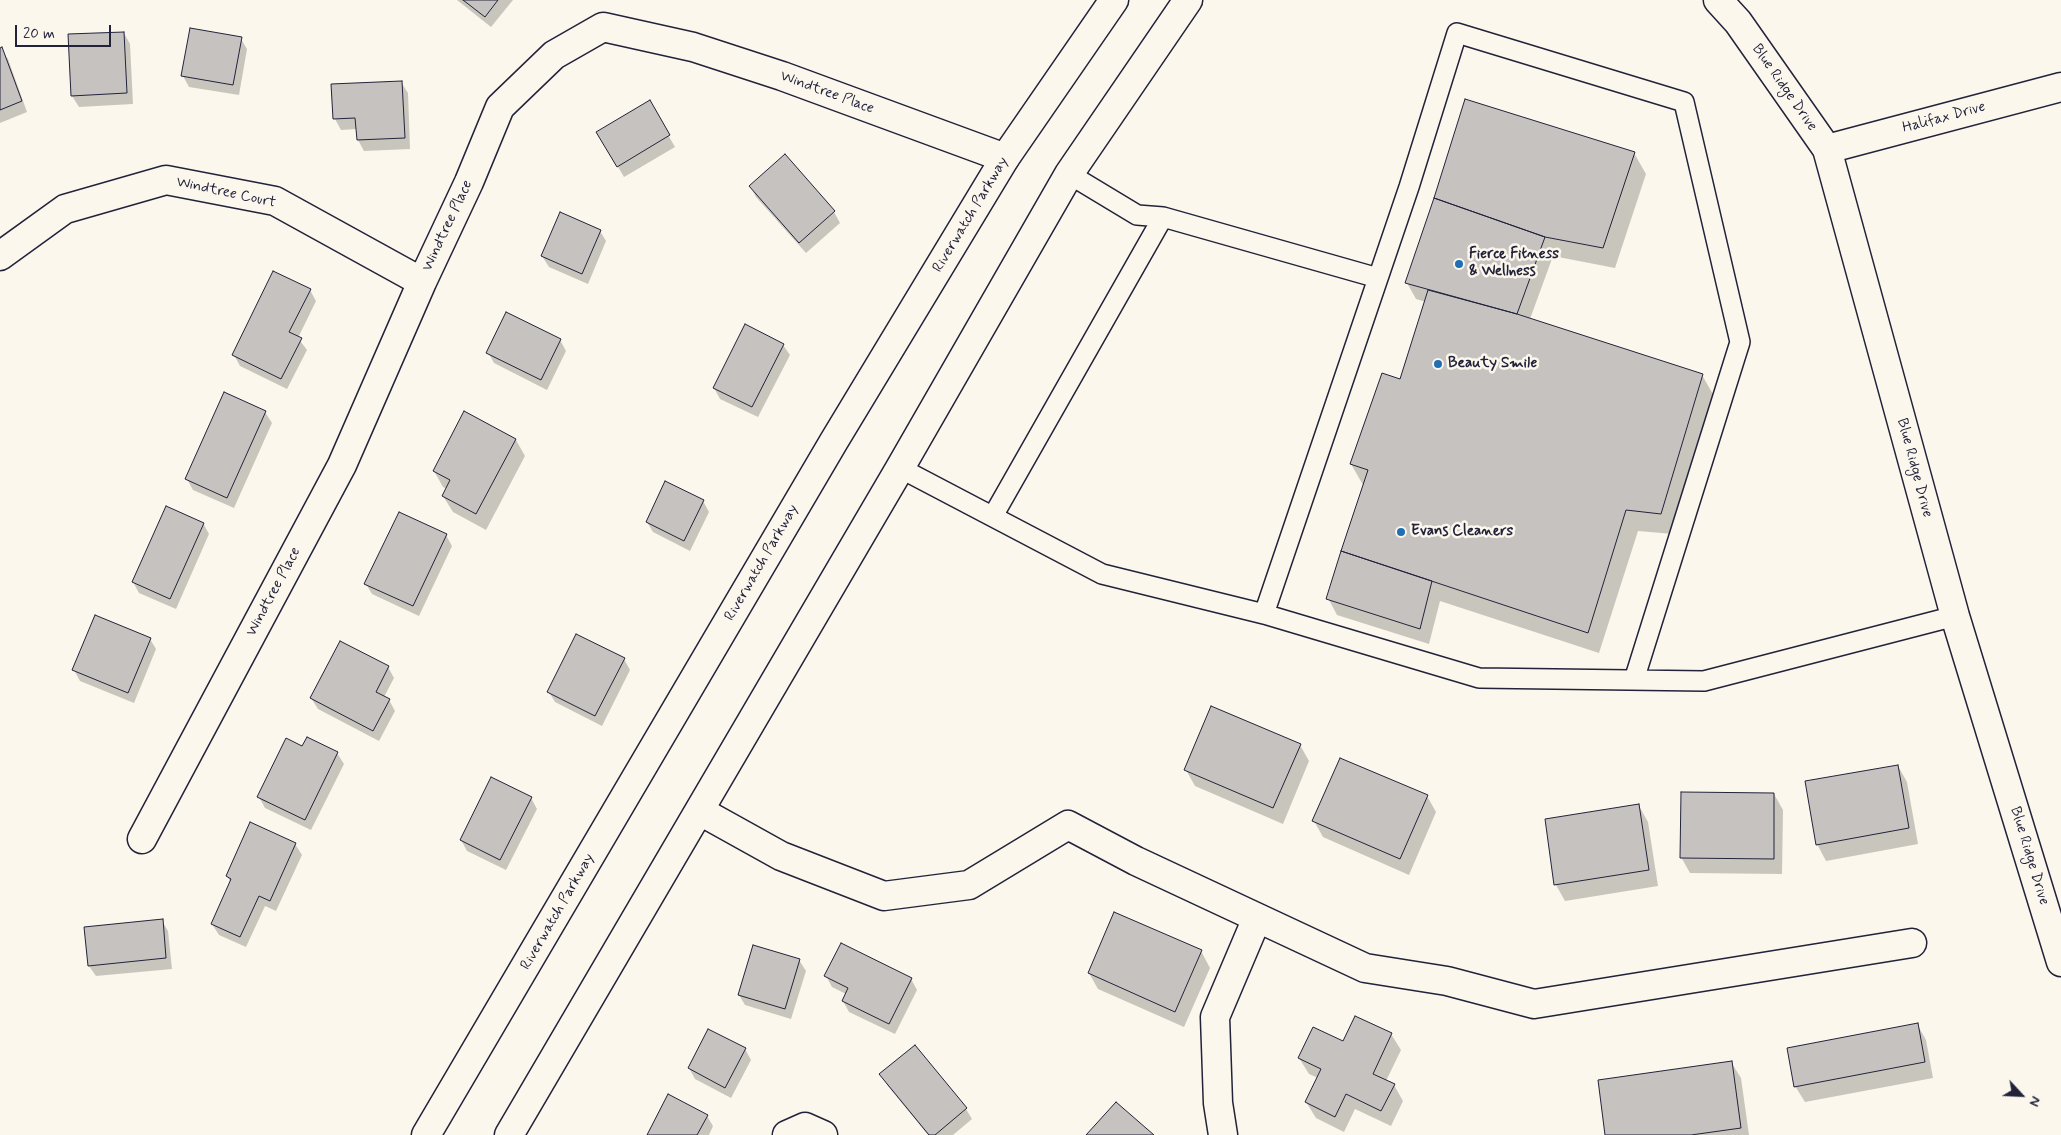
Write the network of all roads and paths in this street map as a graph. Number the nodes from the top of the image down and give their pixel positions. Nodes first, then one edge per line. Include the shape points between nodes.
1 (1114, 0) edge
2 (1188, 0) edge
3 (1718, 0) edge
4 (2061, 87) edge
5 (1827, 149) junction
6 (1005, 158) junction
7 (1069, 174) junction
8 (1163, 218) junction
9 (0, 256) edge
10 (1378, 278) junction
11 (422, 282) junction
12 (900, 468) junction
13 (993, 516) junction
14 (1264, 614) junction
15 (1955, 616) junction
16 (1634, 680) junction
17 (700, 811) junction
18 (142, 839) dead end
19 (1257, 918) junction
20 (1912, 943) dead end
21 (2061, 962) edge
22 (426, 1135) edge
23 (509, 1135) edge
24 (787, 1135) edge
25 (823, 1135) edge
26 (1223, 1135) edge

1 - 6 street, Riverwatch Parkway
2 - 7 street
3 - 5 street, Blue Ridge Drive via 1738,22
4 - 5 street, Halifax Drive
5 - 15 street, Blue Ridge Drive
6 - 11 street, Windtree Place via 782,76 702,50 603,27 554,55 500,107
6 - 22 street, Riverwatch Parkway via 829,449
7 - 8 lane via 1137,215
7 - 12 street
8 - 10 lane
8 - 13 lane
9 - 11 street, Windtree Court via 65,209 166,180 275,201
10 - 14 lane
10 - 16 lane via 1457,33 1684,102 1740,342
11 - 18 street, Windtree Place via 342,465
12 - 13 lane
12 - 17 street
13 - 14 lane via 1102,574
14 - 16 lane via 1479,678
15 - 16 lane via 1704,681
15 - 21 street, Blue Ridge Drive
17 - 19 street via 781,856 884,896 969,885 1068,825
17 - 23 street
19 - 20 street via 1365,968 1447,981 1534,1004
19 - 26 street via 1215,1017 1218,1102
24 - 25 street via 805,1127

